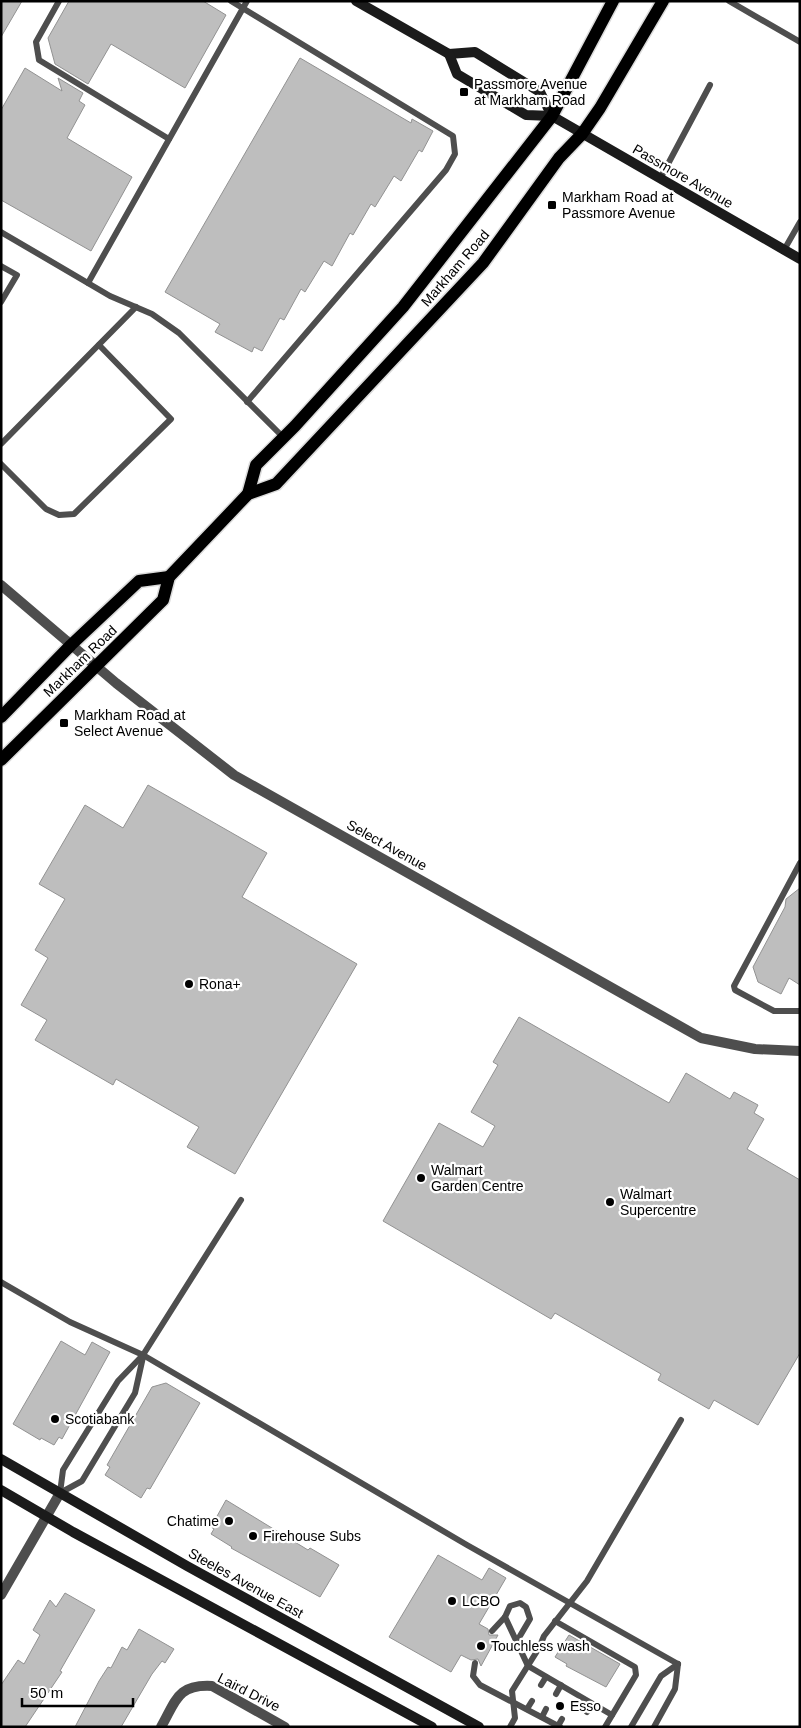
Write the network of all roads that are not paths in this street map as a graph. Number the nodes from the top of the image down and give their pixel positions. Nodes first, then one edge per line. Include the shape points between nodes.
1 (60, 1) edge
2 (231, 1) edge
3 (247, 1) edge
4 (356, 1) edge
5 (614, 1) edge
6 (663, 1) edge
7 (729, 1) edge
8 (243, 8) junction
9 (800, 42) edge
10 (449, 54) junction
11 (710, 85) dead end
12 (552, 116) junction
13 (582, 134) junction
14 (169, 139) junction
15 (660, 179) junction
16 (800, 222) edge
17 (1, 232) edge
18 (784, 250) junction
19 (800, 259) edge
20 (1, 266) edge
21 (88, 283) junction
22 (1, 302) edge
23 (136, 307) junction
24 (99, 345) junction
25 (248, 402) junction
26 (284, 438) junction
27 (1, 444) edge
28 (1, 464) edge
29 (248, 494) junction
30 (169, 577) junction
31 (1, 585) edge
32 (71, 645) junction
33 (95, 666) junction
34 (1, 717) edge
35 (1, 760) edge
36 (800, 864) edge
37 (800, 1011) edge
38 (800, 1051) edge
39 (241, 1200) dead end
40 (1, 1282) edge
41 (143, 1355) junction
42 (681, 1420) dead end
43 (1, 1459) edge
44 (1, 1490) edge
45 (60, 1493) junction
46 (47, 1516) junction
47 (1, 1595) edge
48 (569, 1601) junction
49 (504, 1617) junction
50 (555, 1621) junction
51 (492, 1632) dead end
52 (518, 1641) junction
53 (475, 1662) dead end
54 (678, 1664) junction
55 (528, 1666) junction
56 (546, 1677) junction
57 (541, 1686) dead end
58 (561, 1686) junction
59 (556, 1694) dead end
60 (577, 1695) junction
61 (513, 1701) junction
62 (532, 1701) dead end
63 (572, 1703) dead end
64 (592, 1704) junction
65 (527, 1709) junction
66 (546, 1709) dead end
67 (587, 1712) dead end
68 (612, 1715) junction
69 (542, 1717) junction
70 (562, 1719) dead end
71 (559, 1726) edge
72 (161, 1727) edge
73 (285, 1727) edge
74 (432, 1727) edge
75 (479, 1727) edge
76 (510, 1727) edge
77 (605, 1727) edge
78 (631, 1727) edge
79 (654, 1727) edge

1 - 14 lane via 36,42 39,60
2 - 8 lane
3 - 8 lane
4 - 10 main road
5 - 12 main road, Markham Road
6 - 13 main road, Markham Road
7 - 9 lane
8 - 14 lane
8 - 25 lane via 453,136 455,154 446,170
10 - 12 main road, Passmore Avenue via 457,74 526,115
10 - 12 main road via 475,52 540,92
11 - 15 lane
12 - 13 main road, Passmore Avenue
12 - 26 main road, Markham Road via 403,307
13 - 15 main road, Passmore Avenue
13 - 29 main road, Markham Road via 560,158 483,263 276,484
14 - 21 lane
15 - 18 main road, Passmore Avenue
16 - 18 lane
17 - 21 lane
18 - 19 main road, Passmore Avenue
20 - 22 lane via 17,275
21 - 23 lane
23 - 24 lane
23 - 25 lane via 180,333
24 - 27 lane
24 - 28 lane via 171,419 74,514 59,515 46,509
25 - 26 lane
26 - 29 main road, Markham Road via 256,465
29 - 30 main road, Markham Road
30 - 32 main road, Markham Road via 139,581
30 - 33 main road, Markham Road via 163,600
31 - 32 street, Select Avenue
32 - 33 street, Select Avenue
32 - 34 main road, Markham Road
33 - 35 main road, Markham Road
33 - 38 street, Select Avenue via 234,775 701,1038 755,1049
36 - 37 lane via 734,986 735,990 774,1011
39 - 41 lane
40 - 41 lane via 70,1322
41 - 45 lane via 118,1381 63,1470
41 - 45 lane via 135,1393 82,1481
41 - 48 lane via 467,1545
42 - 48 lane via 587,1581
43 - 45 main road, Steeles Avenue East
44 - 46 main road
45 - 46 street
45 - 75 main road, Steeles Avenue East
46 - 47 street
46 - 74 main road
48 - 50 lane
48 - 54 lane
49 - 51 lane
49 - 52 lane
49 - 52 lane via 510,1606 520,1603 530,1613
50 - 55 lane
50 - 68 lane via 635,1667 636,1675
52 - 55 lane
53 - 61 lane via 472,1670 475,1681
54 - 78 lane via 661,1676
54 - 79 lane via 675,1689
55 - 56 lane
55 - 61 lane via 512,1691
56 - 57 lane
56 - 58 lane
58 - 59 lane
58 - 60 lane
60 - 63 lane
60 - 64 lane
61 - 65 lane
61 - 76 lane via 515,1718
62 - 65 lane
64 - 67 lane
64 - 68 lane
65 - 69 lane
66 - 69 lane
68 - 77 lane
69 - 71 lane
70 - 71 lane
72 - 73 street, Laird Drive via 177,1697 187,1688 199,1686 212,1686

